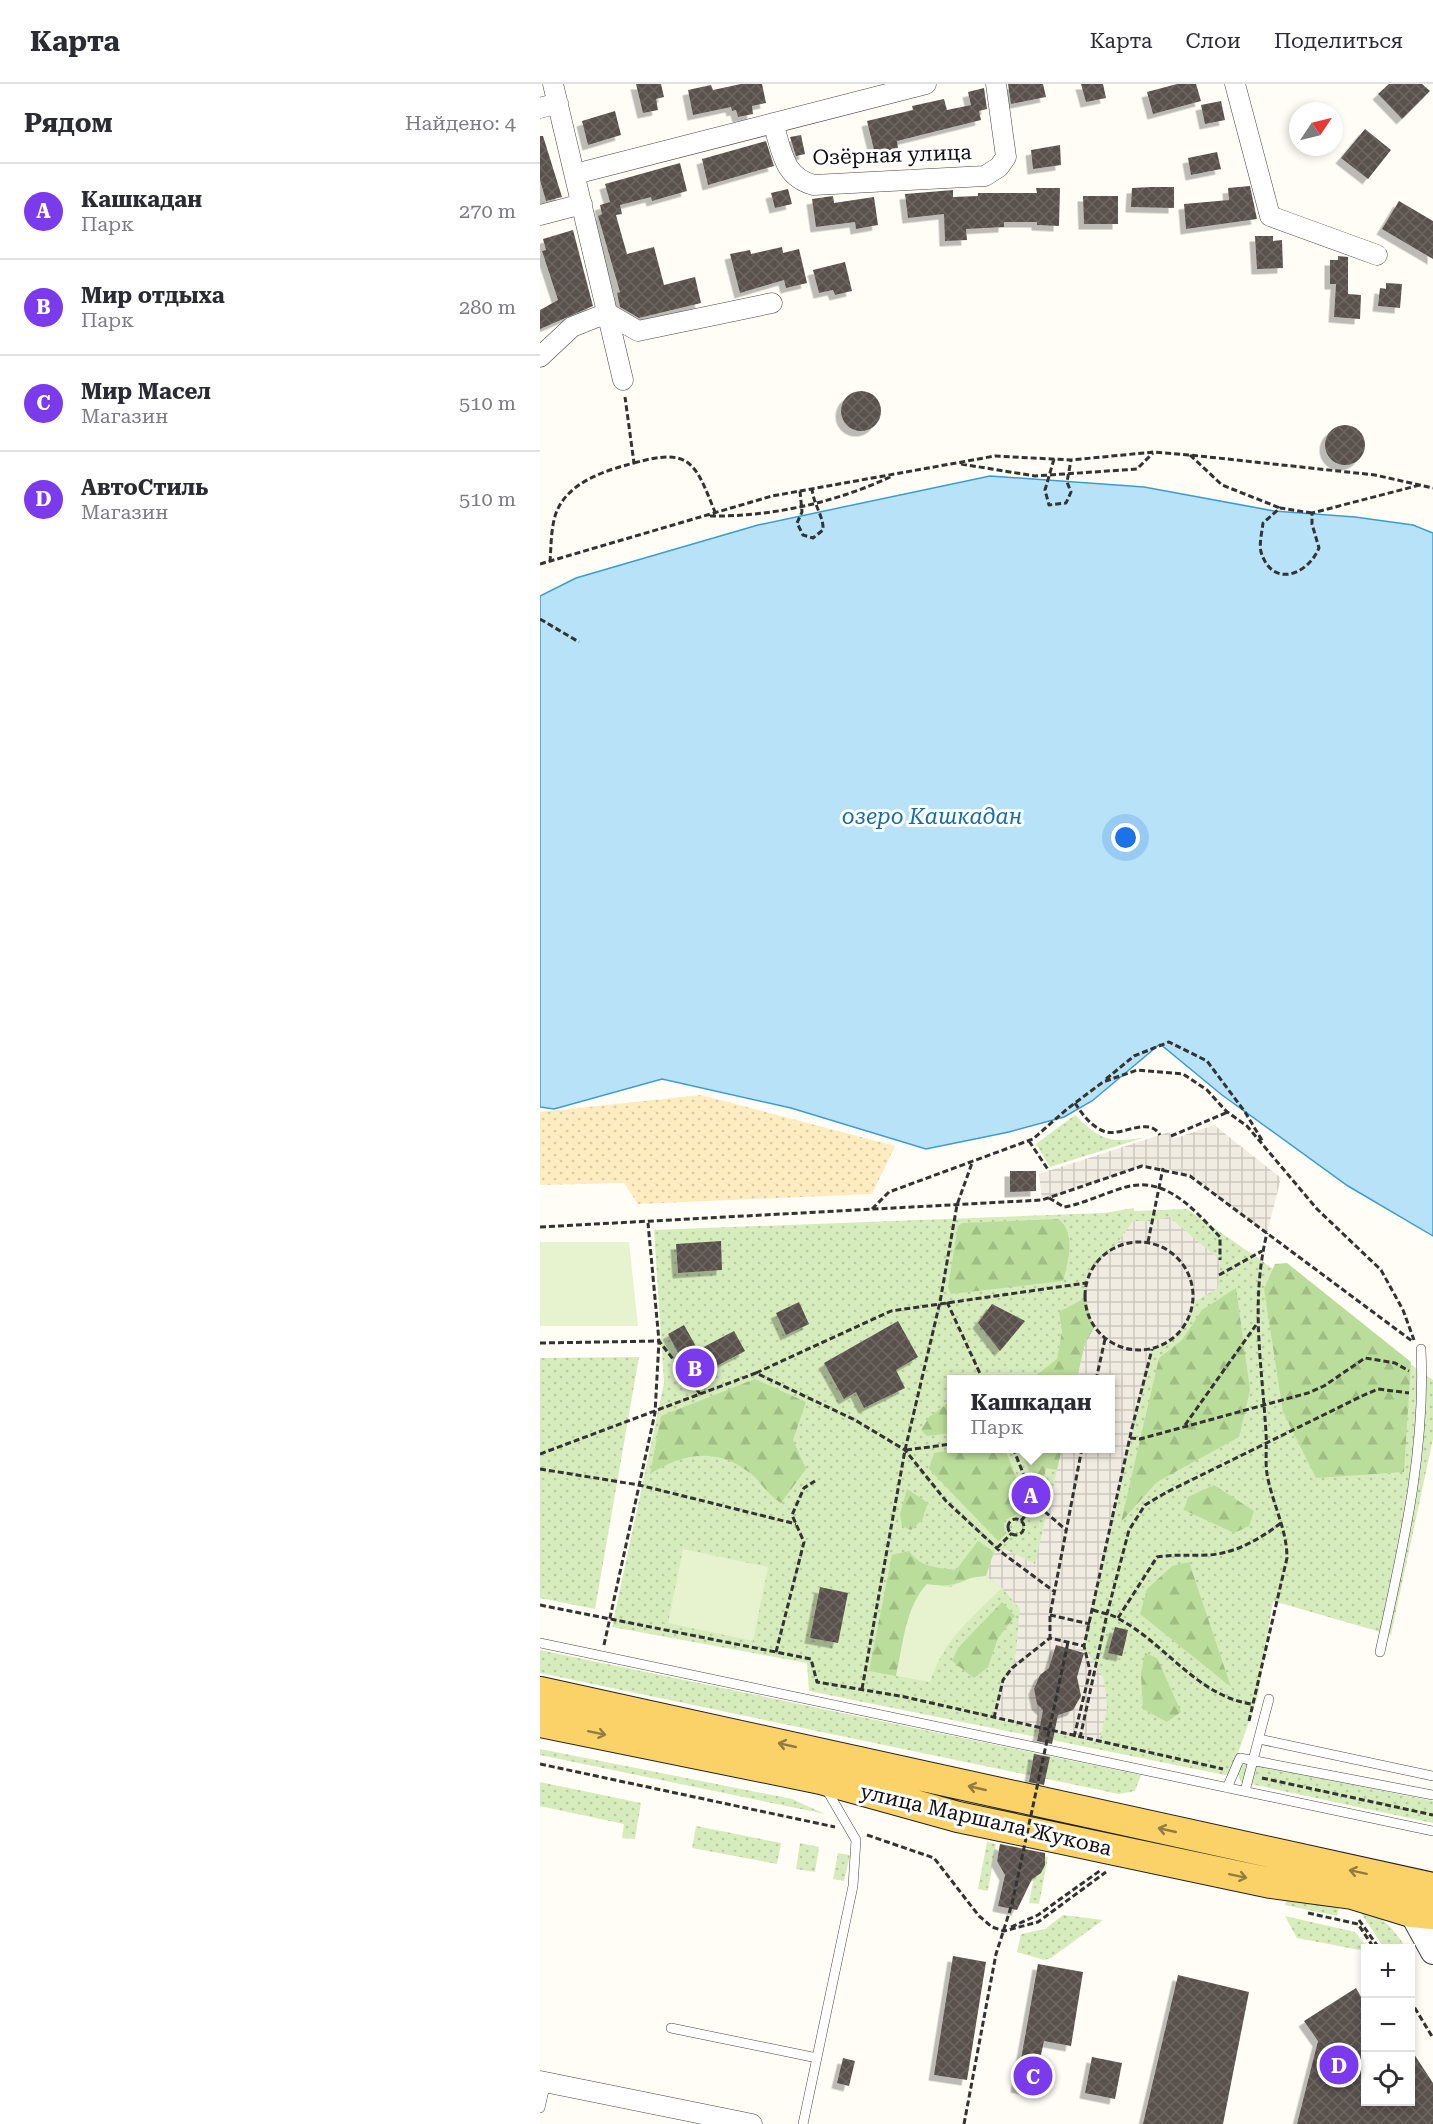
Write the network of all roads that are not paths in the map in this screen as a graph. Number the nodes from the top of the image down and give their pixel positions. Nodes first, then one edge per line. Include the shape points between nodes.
1 (553, 84) edge
2 (926, 84) edge
3 (996, 84) edge
4 (1235, 84) edge
5 (549, 106) edge
6 (773, 123) junction
7 (575, 174) junction
8 (582, 204) junction
9 (540, 215) edge
10 (1377, 255) dead end
11 (772, 303) dead end
12 (607, 313) junction
13 (540, 357) edge
14 (623, 380) road end
15 (1418, 1346) road end
16 (540, 1643) edge
17 (1380, 1652) dead end
18 (540, 1692) edge
19 (1269, 1699) dead end
20 (540, 1722) edge
21 (1259, 1739) junction
22 (1253, 1760) junction
23 (1433, 1776) edge
24 (821, 1779) junction
25 (1227, 1788) junction
26 (1245, 1791) junction
27 (1433, 1795) edge
28 (1433, 1831) edge
29 (1423, 1900) edge
30 (1433, 1952) edge
31 (671, 2028) dead end
32 (817, 2058) junction
33 (543, 2081) edge
34 (540, 2108) edge
35 (752, 2124) edge
36 (803, 2124) edge

1 - 5 street
2 - 6 street
3 - 6 street, Озёрная улица via 1006,157 985,176 802,182 790,173
4 - 10 street via 1270,216
5 - 7 street
6 - 7 street
7 - 8 street
8 - 9 street
8 - 12 street
11 - 12 street via 638,331
12 - 13 street via 572,327
12 - 14 street
15 - 17 lane via 1423,1399 1415,1484
16 - 25 lane
29 -> 18 main road, улица Маршала Жукова
19 - 21 lane
20 -> 24 main road, улица Маршала Жукова
21 - 22 lane
21 - 23 lane
22 - 25 lane via 1240,1758
22 - 26 lane
22 - 27 lane
24 -> 29 main road, улица Маршала Жукова via 958,1817 1271,1883
24 - 32 lane via 856,1840 853,1886
25 - 26 lane
26 - 28 lane
29 - 30 street
31 - 32 lane
32 - 36 lane
33 - 34 lane
33 - 35 street

